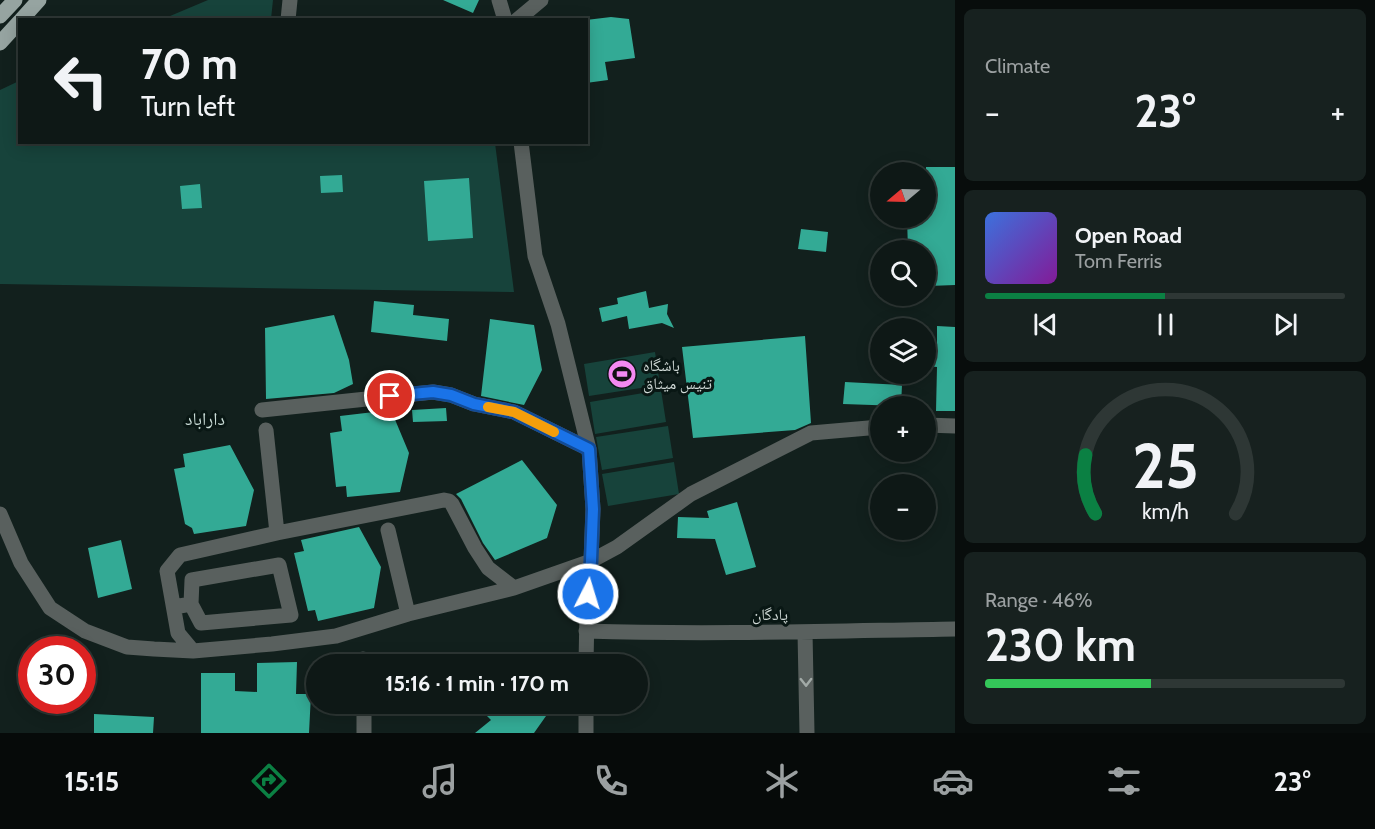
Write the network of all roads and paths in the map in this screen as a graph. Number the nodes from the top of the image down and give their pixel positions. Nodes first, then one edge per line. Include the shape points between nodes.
1 (15, 0) edge
2 (39, 0) edge
3 (290, 0) edge
4 (499, 0) edge
5 (541, 0) edge
6 (0, 16) edge
7 (22, 18) edge
8 (288, 18) edge
9 (504, 18) edge
10 (519, 18) edge
11 (18, 22) edge
12 (0, 43) edge
13 (521, 144) edge
14 (262, 410) dead end
15 (936, 425) edge
16 (955, 426) edge
17 (870, 428) edge
18 (266, 430) dead end
19 (589, 449) junction
20 (0, 514) edge
21 (388, 530) dead end
22 (277, 533) junction
23 (591, 561) junction
24 (514, 588) junction
25 (191, 604) junction
26 (174, 607) junction
27 (408, 614) junction
28 (955, 629) edge
29 (586, 631) junction
30 (805, 632) junction
31 (193, 651) junction
32 (586, 654) edge
33 (364, 714) edge
34 (586, 714) edge
35 (364, 733) edge
36 (586, 733) edge
37 (807, 733) edge

1 - 6 main road
2 - 7 main road
3 - 8 street
4 - 9 street
5 - 10 street
11 - 12 main road
13 - 19 street via 535,256 558,324
14 - 19 street via 433,392 514,412
15 - 16 street
17 - 23 street via 812,433 691,494
18 - 22 street
19 - 23 street
20 - 31 street via 21,563 50,608 85,631 127,647
21 - 27 street
22 - 24 street via 449,501 488,568
22 - 26 street via 180,555 167,571
23 - 24 street
23 - 29 street
24 - 27 street
25 - 25 street via 192,580 279,565 291,615 201,623
25 - 26 street
26 - 31 street via 178,633
27 - 31 street via 336,636
28 - 30 street, پادگان
29 - 30 street, پادگان
29 - 32 street
30 -> 37 street
33 - 35 street
34 - 36 street

